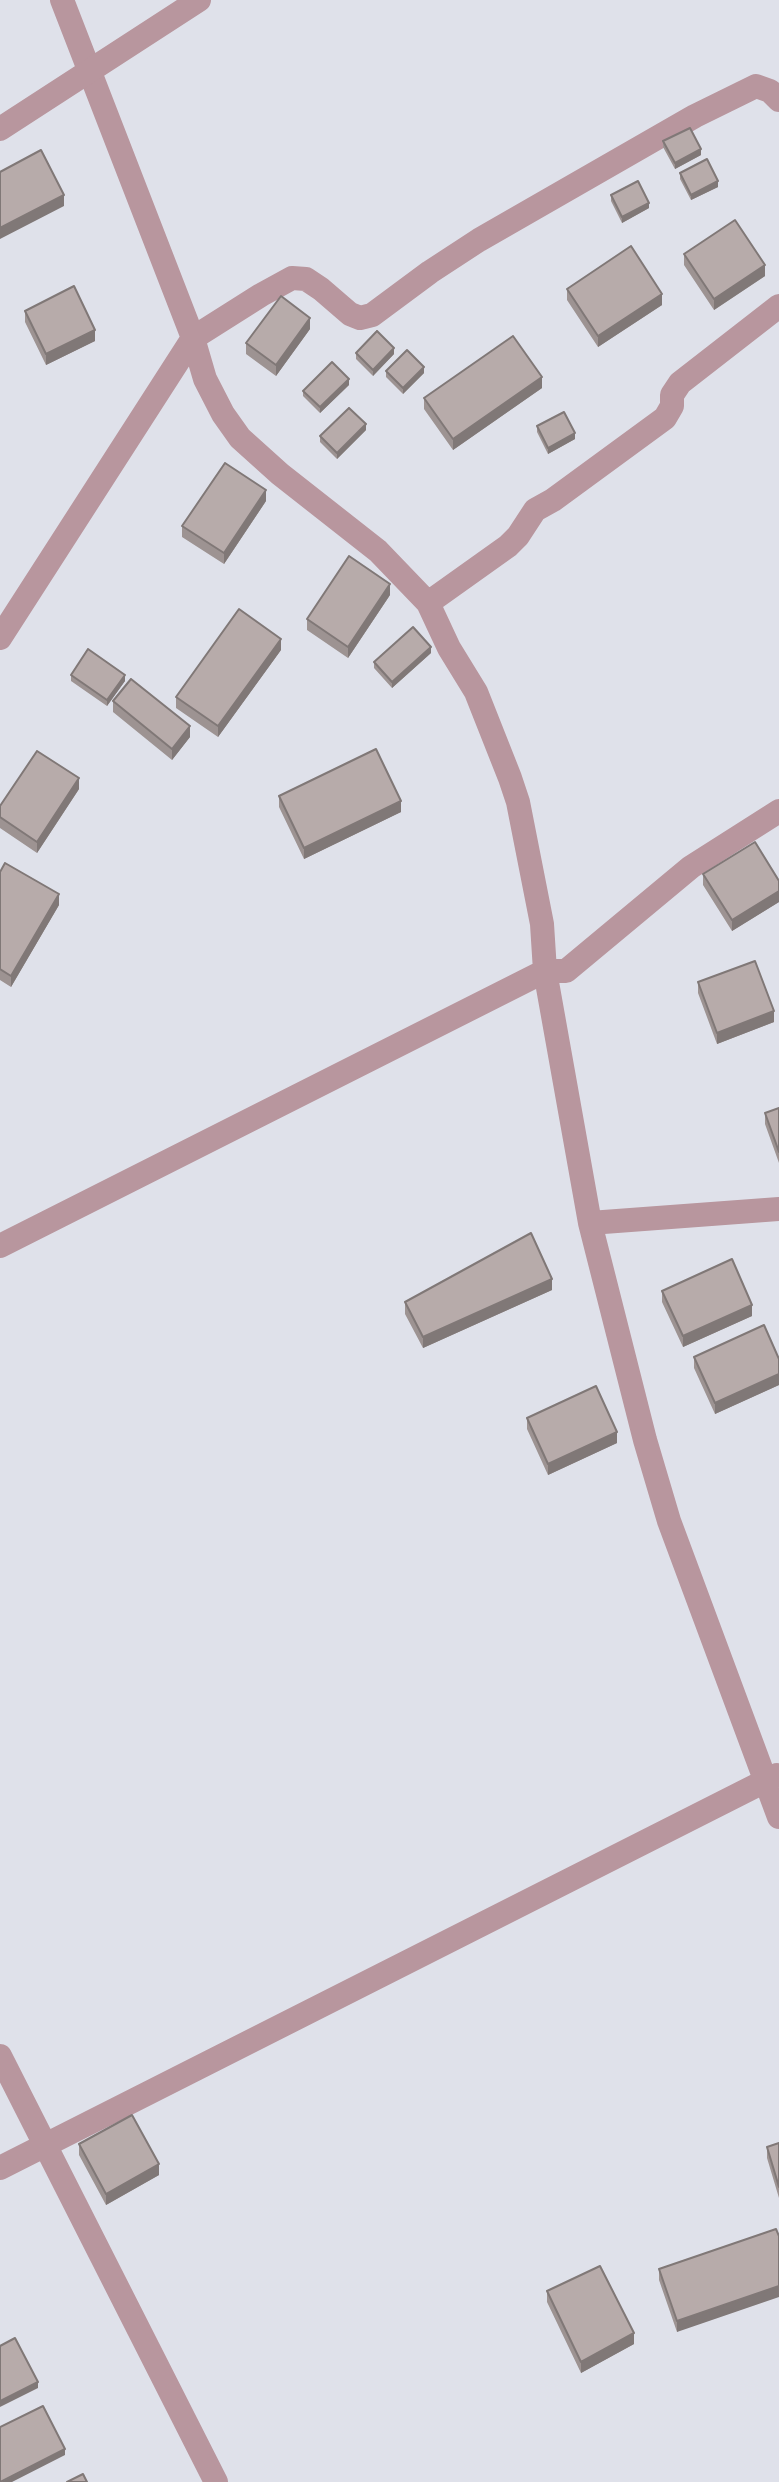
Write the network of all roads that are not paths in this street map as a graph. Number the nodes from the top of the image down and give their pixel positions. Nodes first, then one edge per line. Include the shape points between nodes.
1 (62, 0) edge
2 (199, 0) edge
3 (91, 70) junction
4 (779, 100) edge
5 (0, 129) edge
6 (779, 306) edge
7 (193, 338) junction
8 (428, 603) junction
9 (0, 638) edge
10 (779, 811) edge
11 (545, 971) junction
12 (779, 1209) edge
13 (590, 1223) junction
14 (0, 1246) edge
15 (772, 1778) edge
16 (779, 1817) edge
17 (0, 2056) edge
18 (46, 2146) junction
19 (0, 2168) edge
20 (216, 2482) edge

1 - 3 street
2 - 3 street
3 - 5 street
3 - 7 street
4 - 7 street via 756,86 695,116 479,240 372,315 350,314 306,279 292,278
6 - 8 street via 680,383 665,418 535,510 508,546
7 - 8 street via 205,379 240,438 378,551
7 - 9 street
8 - 11 street via 476,692 518,802 542,924
10 - 11 street via 691,867 566,971
11 - 13 street
11 - 14 street
12 - 13 street
13 - 15 street via 669,1521
15 - 16 street
15 - 18 street
17 - 18 street
18 - 19 street
18 - 20 street

